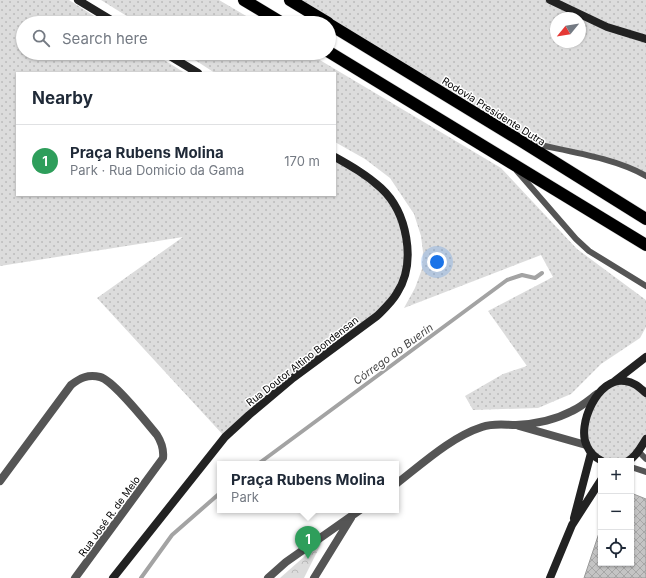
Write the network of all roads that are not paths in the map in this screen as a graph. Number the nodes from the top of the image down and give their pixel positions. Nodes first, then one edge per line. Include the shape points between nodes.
1 (78, 0) edge
2 (244, 0) edge
3 (290, 0) edge
4 (550, 0) edge
5 (104, 16) edge
6 (270, 16) edge
7 (316, 16) edge
8 (336, 28) edge
9 (646, 39) edge
10 (336, 56) edge
11 (177, 60) edge
12 (196, 72) edge
13 (521, 141) junction
14 (336, 158) edge
15 (510, 162) junction
16 (646, 176) edge
17 (646, 219) edge
18 (646, 245) edge
19 (646, 286) edge
20 (646, 357) edge
21 (614, 381) junction
22 (646, 393) edge
23 (597, 394) junction
24 (516, 425) junction
25 (646, 439) edge
26 (586, 446) junction
27 (638, 451) junction
28 (591, 453) junction
29 (598, 458) edge
30 (632, 458) edge
31 (646, 459) edge
32 (634, 468) edge
33 (646, 472) edge
34 (0, 481) edge
35 (399, 482) edge
36 (598, 485) edge
37 (356, 513) edge
38 (353, 516) junction
39 (572, 525) junction
40 (75, 578) edge
41 (113, 578) edge
42 (268, 578) edge
43 (314, 578) edge
44 (550, 578) edge

1 - 5 street
2 - 6 highway
3 - 7 highway, Rodovia Presidente Dutra
4 - 9 street via 607,27
8 - 13 highway, Rodovia Presidente Dutra
10 - 15 highway
11 - 12 street
13 - 16 lane via 615,163
13 - 17 highway, Rodovia Presidente Dutra
14 - 41 street, Rua Doutor Altino Bondensan via 382,189 401,217 408,251 405,275 398,292 377,316 293,378 225,437
15 - 18 highway
15 - 19 lane via 589,251
20 - 21 street
21 - 22 street via 624,380 635,384
21 - 23 street
23 - 24 street via 573,411 556,418
23 - 26 street via 586,420
24 - 26 street
24 - 35 street via 496,424 467,433
25 - 27 street
26 - 28 street
27 - 30 street
27 - 31 lane
28 - 29 street
28 - 39 street
32 - 33 lane
34 - 40 street, Rua José R. de Melo via 71,385 80,378 102,377 112,384 150,427 161,442 163,458
36 - 39 street
37 - 38 street
38 - 42 street via 286,562
38 - 43 street
39 - 44 street

